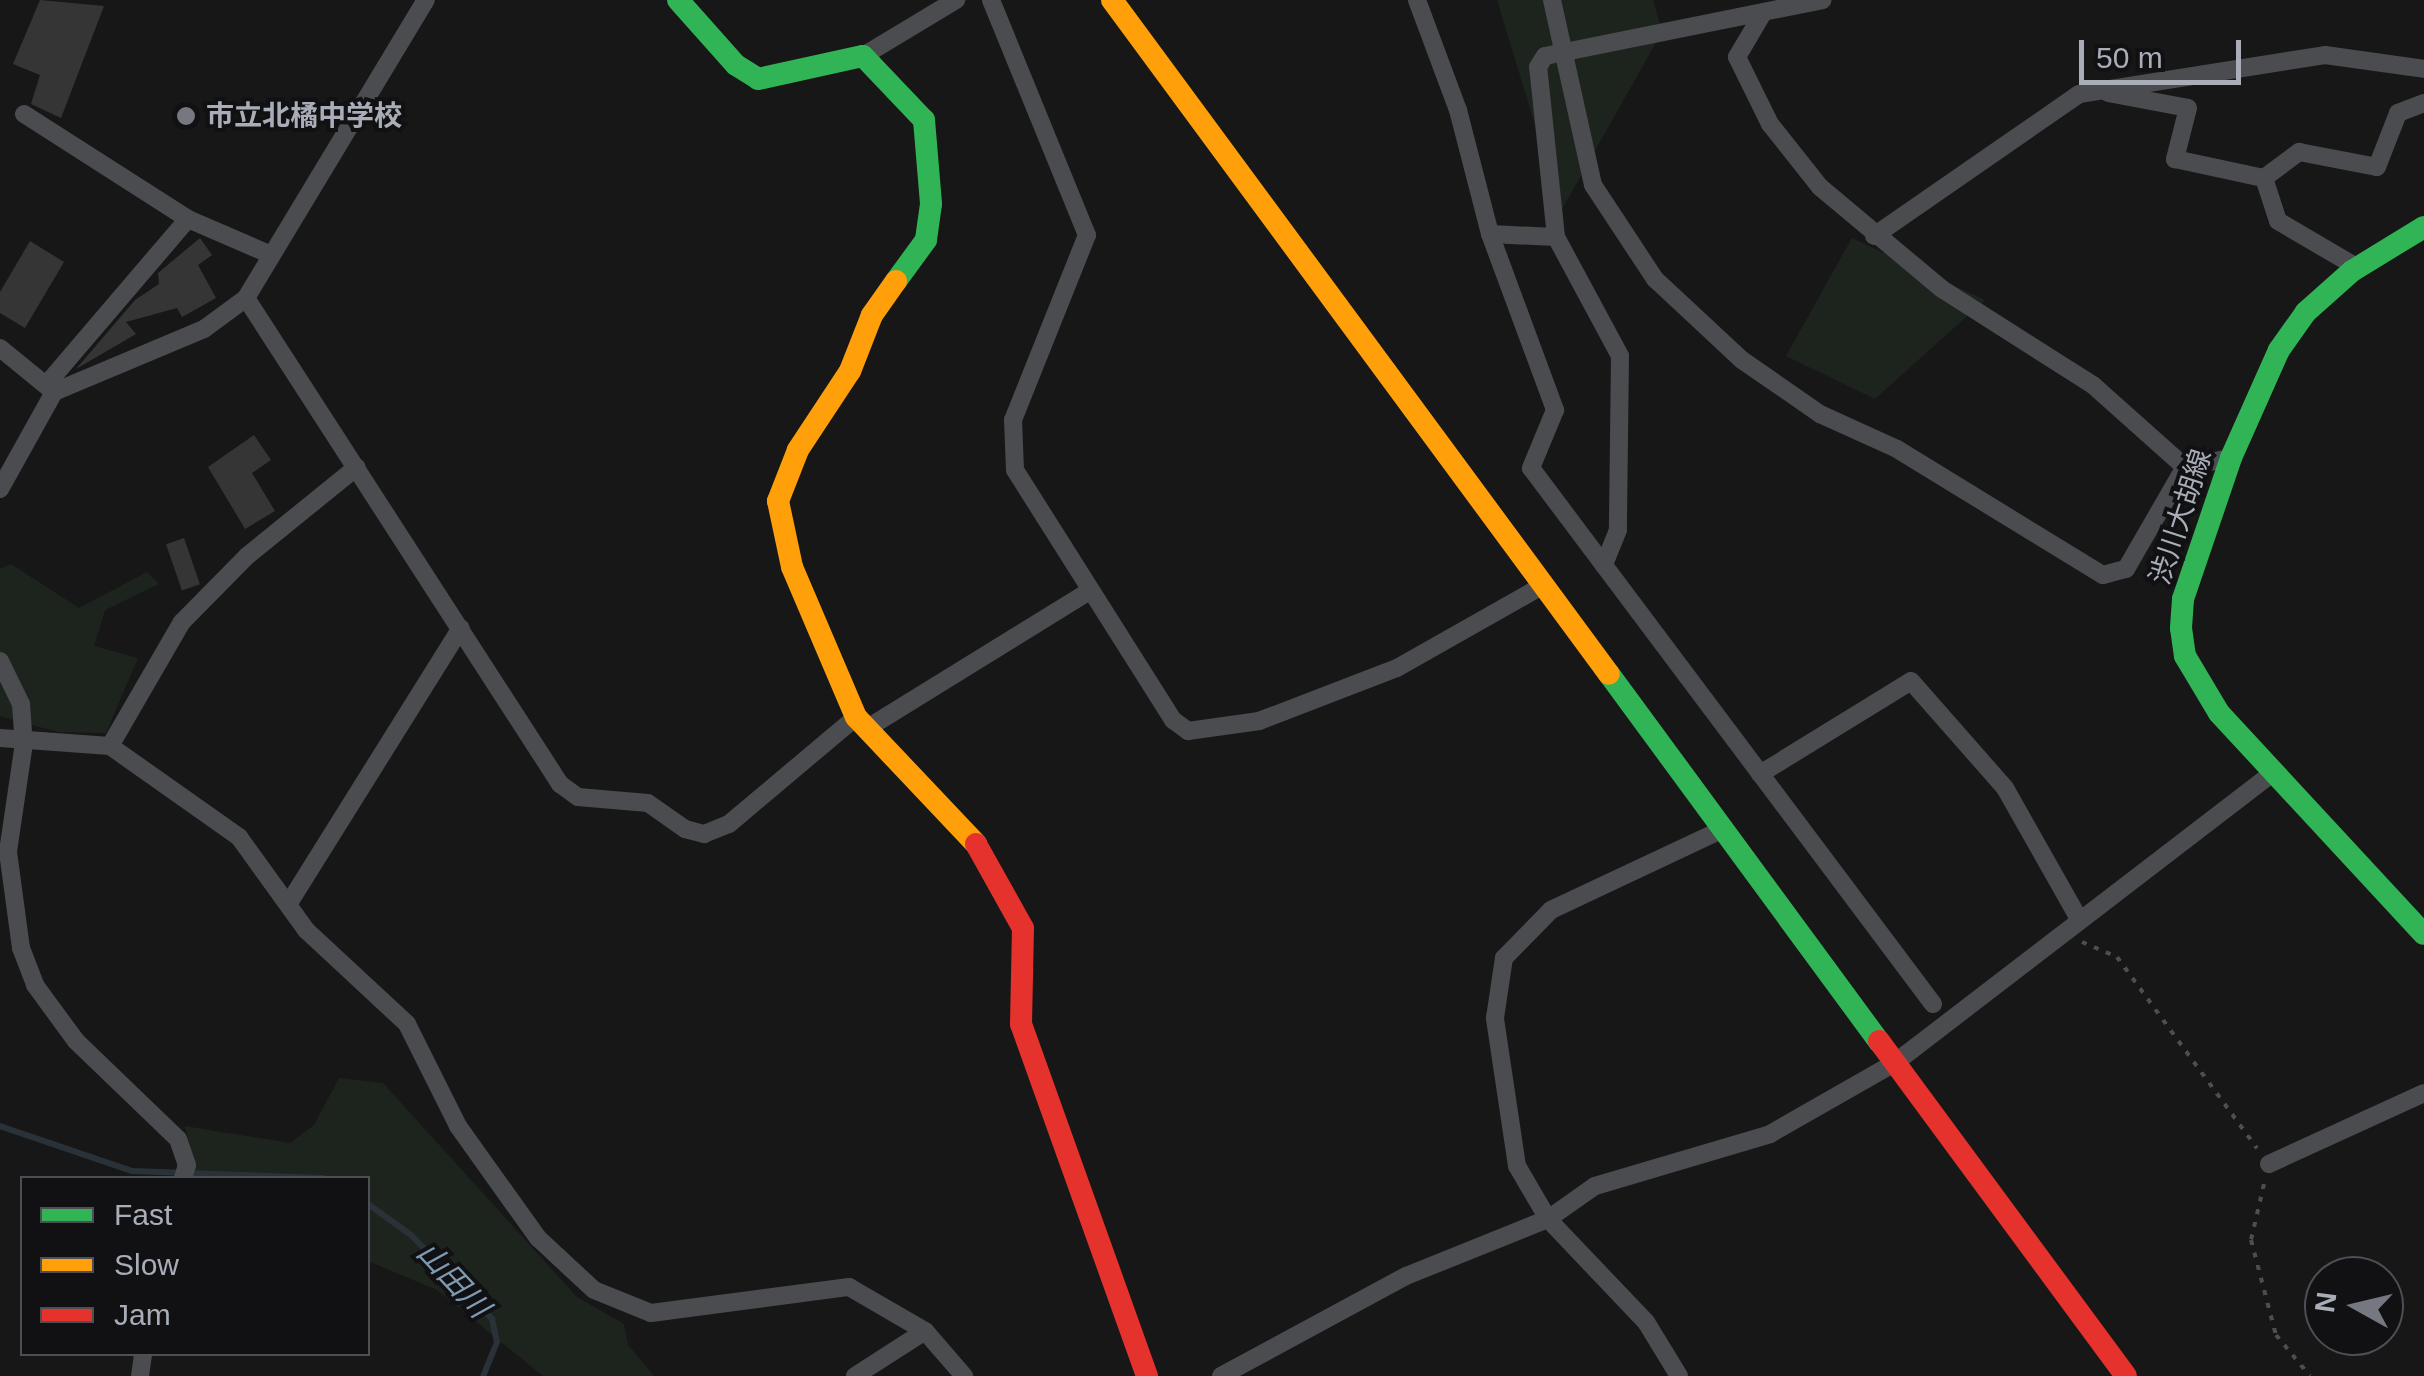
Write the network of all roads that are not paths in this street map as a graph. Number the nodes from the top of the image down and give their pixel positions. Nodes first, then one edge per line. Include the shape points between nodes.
1 (426, 0) edge
2 (678, 0) edge
3 (956, 0) edge
4 (990, 0) edge
5 (1112, 0) edge
6 (1417, 0) edge
7 (1552, 0) edge
8 (1822, 0) edge
9 (1763, 12) junction
10 (1562, 50) junction
11 (863, 56) junction
12 (2424, 68) edge
13 (2098, 91) junction
14 (2424, 103) edge
15 (24, 114) dead end
16 (2264, 178) junction
17 (188, 219) junction
18 (2424, 227) edge
19 (1490, 234) junction
20 (1874, 236) junction
21 (1556, 237) junction
22 (271, 255) junction
23 (2358, 268) junction
24 (246, 298) junction
25 (0, 348) edge
26 (50, 388) junction
27 (2231, 458) junction
28 (2185, 467) junction
29 (358, 468) junction
30 (0, 489) edge
31 (1604, 565) junction
32 (1544, 586) junction
33 (1088, 592) junction
34 (461, 628) junction
35 (0, 660) edge
36 (862, 723) junction
37 (0, 738) edge
38 (24, 743) junction
39 (110, 746) junction
40 (1760, 774) junction
41 (2272, 774) junction
42 (1723, 829) junction
43 (288, 903) junction
44 (2078, 916) junction
45 (2424, 934) edge
46 (1933, 1004) dead end
47 (1896, 1062) junction
48 (2424, 1092) edge
49 (2269, 1164) road end
50 (184, 1176) edge
51 (1548, 1219) junction
52 (925, 1331) junction
53 (856, 1376) edge
54 (964, 1376) edge
55 (1147, 1376) edge
56 (1223, 1376) edge
57 (1679, 1376) edge
58 (2126, 1376) edge

1 - 22 street
2 - 11 street via 736,65 758,78
3 - 11 street
4 - 33 street via 1086,235 1010,442 1015,470
5 - 32 street
6 - 19 street via 1458,110
7 - 10 street
8 - 9 street
9 - 10 street
9 - 20 street via 1737,57 1770,124 1820,187
10 - 21 street via 1538,67
10 - 28 street via 1592,185 1620,230 1694,320 1820,414 1896,449 2102,575 2126,569
11 - 36 street via 924,120 931,204 926,240 872,315 850,371 798,450 778,501 792,567
12 - 13 street via 2325,55
13 - 16 street via 2188,108 2175,160
13 - 20 street via 2079,94
14 - 16 street via 2398,113 2377,167 2300,152
15 - 17 street
16 - 23 street via 2278,221
17 - 22 street
17 - 26 street
18 - 23 street, 渋川大胡線
19 - 21 street
19 - 31 street via 1556,410 1531,468
20 - 28 street via 2094,386
21 - 31 street via 1620,356 1618,530
22 - 24 street
23 - 27 street, 渋川大胡線 via 2306,312 2279,350
24 - 26 street via 204,329
24 - 29 street
25 - 26 street
26 - 30 street
27 - 28 street
27 - 41 street, 渋川大胡線 via 2183,599 2185,656 2219,713
29 - 34 street
29 - 39 street via 260,544 182,622
31 - 40 street
32 - 33 street via 1397,668 1259,720 1188,731
32 - 42 street
33 - 36 street
34 - 36 street via 560,784 601,803 648,803 704,834 729,824
34 - 43 street
35 - 38 street via 21,704
36 - 55 street via 1003,880 1023,928 1021,1024
37 - 38 street
38 - 39 street
38 - 50 street via 9,884 34,986 76,1040 164,1121 187,1165
39 - 43 street via 239,837
40 - 44 street via 1911,681 2005,788
40 - 46 street
41 - 44 street
41 - 45 street, 渋川大胡線
42 - 47 street
42 - 51 street via 1551,910 1504,958 1494,1018 1517,1166
43 - 52 street via 317,942 407,1024 458,1126 538,1238 594,1290 651,1313 849,1287
44 - 47 street
47 - 51 street via 1770,1134 1615,1178
47 - 58 street
48 - 49 street
51 - 56 street via 1406,1276
51 - 57 street via 1646,1322
52 - 53 street
52 - 54 street

